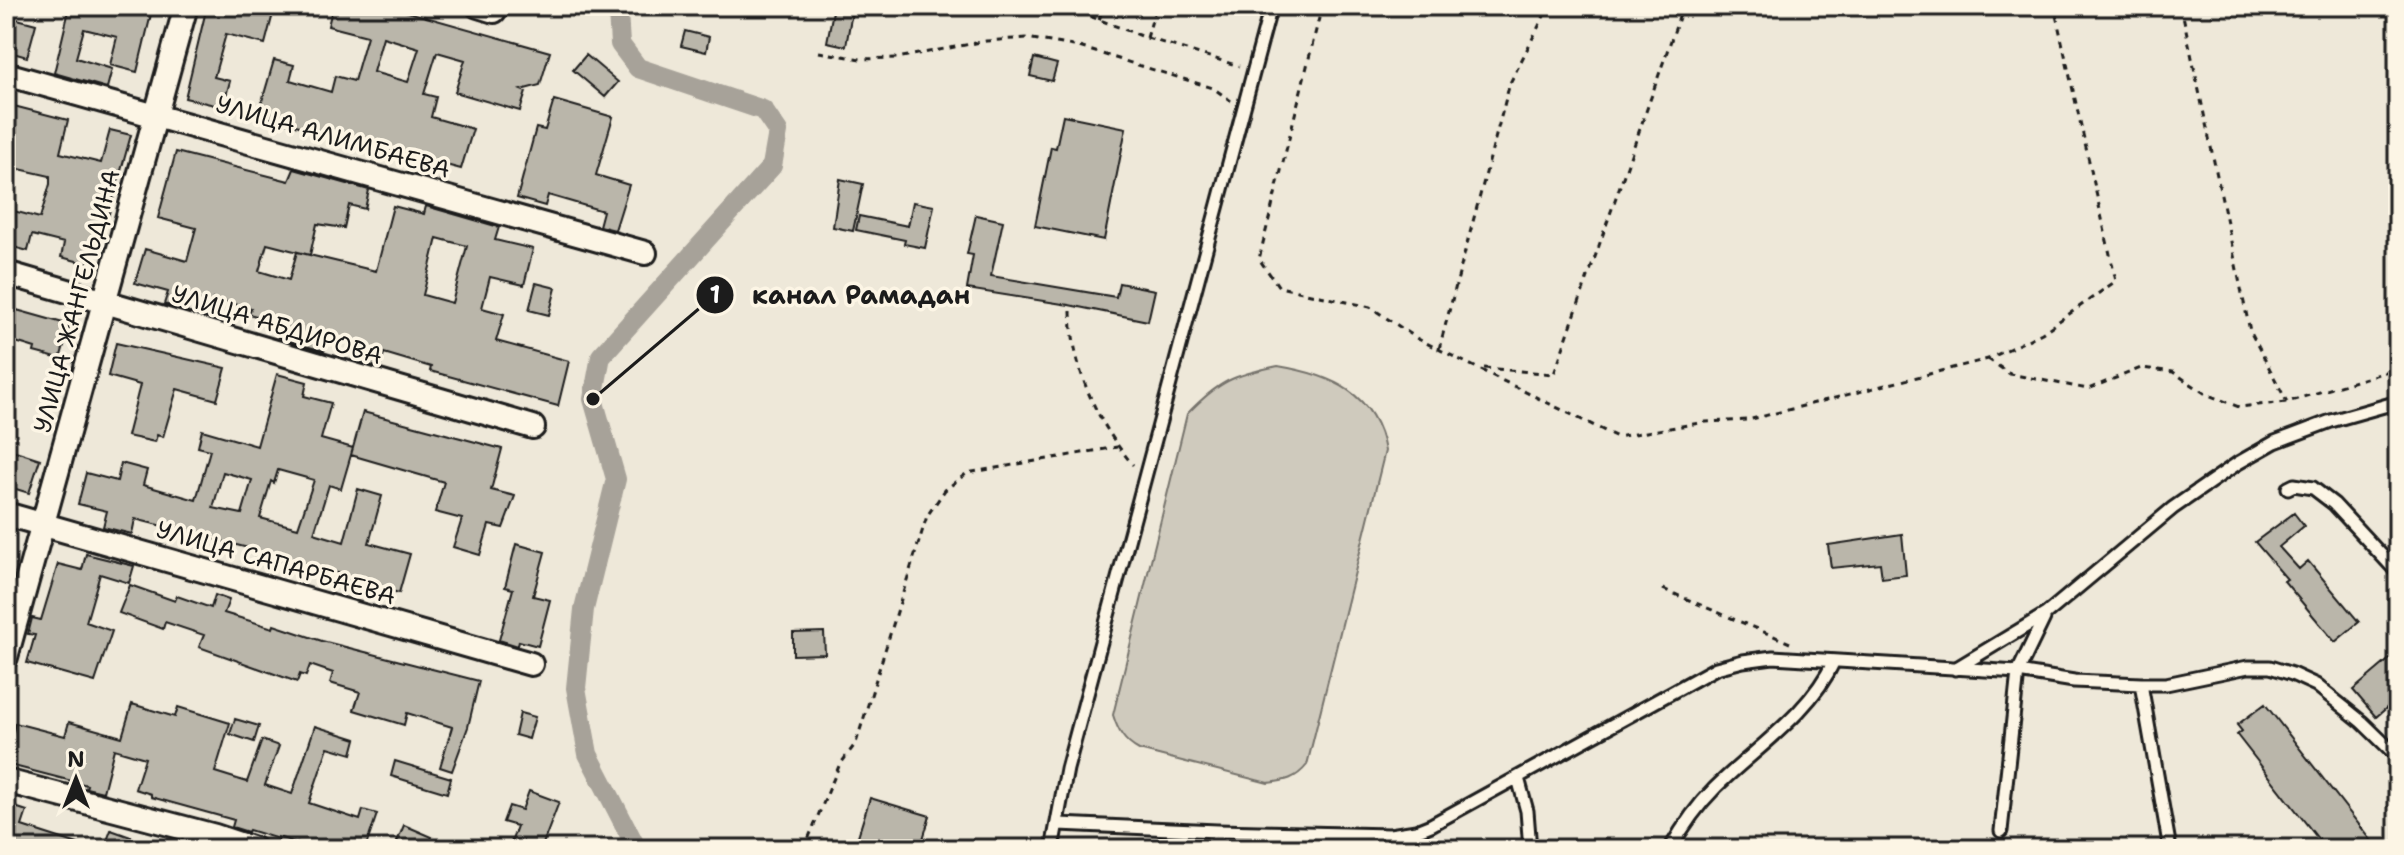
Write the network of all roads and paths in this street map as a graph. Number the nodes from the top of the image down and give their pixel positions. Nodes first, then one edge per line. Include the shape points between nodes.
1 (186, 6) edge
2 (1071, 6) edge
3 (1104, 6) edge
4 (1156, 6) edge
5 (1271, 6) edge
6 (1322, 6) edge
7 (1549, 6) edge
8 (1683, 6) edge
9 (2054, 6) edge
10 (2181, 6) edge
11 (1099, 20) junction
12 (1147, 38) junction
13 (819, 52) dead end
14 (1254, 71) junction
15 (6, 74) edge
16 (156, 114) junction
17 (1238, 124) junction
18 (645, 253) dead end
19 (6, 273) edge
20 (104, 301) junction
21 (1071, 311) dead end
22 (1439, 349) junction
23 (1988, 359) junction
24 (1479, 368) junction
25 (2398, 368) edge
26 (2287, 402) junction
27 (2398, 402) edge
28 (533, 427) dead end
29 (1117, 447) junction
30 (1145, 480) junction
31 (2288, 488) dead end
32 (6, 514) edge
33 (43, 522) junction
34 (2398, 573) edge
35 (1663, 589) dead end
36 (2046, 614) junction
37 (1791, 643) dead end
38 (6, 657) edge
39 (1834, 661) junction
40 (531, 664) dead end
41 (1955, 670) junction
42 (2018, 672) junction
43 (2141, 684) junction
44 (2398, 757) edge
45 (1518, 778) junction
46 (6, 781) edge
47 (1059, 824) junction
48 (1217, 831) junction
49 (2001, 831) dead end
50 (254, 849) edge
51 (804, 849) edge
52 (1052, 849) edge
53 (1217, 849) edge
54 (1530, 849) edge
55 (1670, 849) edge
56 (2170, 849) edge

1 - 16 street, УЛИЦА ЖАНГЕЛЬДИНА
2 - 11 path
3 - 11 path
4 - 12 path
5 - 14 lane
6 - 22 path via 1259,259 1279,287 1370,307
7 - 22 path via 1510,83
8 - 24 path via 1554,374
9 - 23 path via 2116,281 2042,333
10 - 26 path via 2250,331
11 - 12 path
12 - 14 path
13 - 17 path via 897,58 1027,38 1079,47 1223,92 1233,102
14 - 17 lane
15 - 16 street, УЛИЦА АЛИМБАЕВА
16 - 18 street, УЛИЦА АЛИМБАЕВА
16 - 20 street, УЛИЦА ЖАНГЕЛЬДИНА
17 - 30 lane
19 - 20 street, УЛИЦА АБДИРОВА
20 - 28 street, УЛИЦА АБДИРОВА
20 - 33 street, УЛИЦА ЖАНГЕЛЬДИНА
21 - 29 path via 1071,339 1089,396
22 - 24 path
23 - 24 path via 1748,420 1617,437
23 - 26 path via 2010,374 2088,389 2141,368 2173,372 2239,407
25 - 26 path
27 - 36 lane via 2275,442 2238,463 2173,508
29 - 30 path
29 - 51 path via 967,473 945,490 927,516 856,743 839,766
30 - 47 lane via 1067,769
31 - 34 lane via 2313,488 2334,504
32 - 33 street, УЛИЦА САПАРБАЕВА
33 - 38 street, УЛИЦА ЖАНГЕЛЬДИНА
33 - 40 street, УЛИЦА САПАРБАЕВА
35 - 37 path
36 - 41 lane
36 - 42 lane
39 - 41 lane
39 - 45 lane via 1773,657 1716,668
39 - 55 lane via 1803,705 1713,790
41 - 42 lane
42 - 43 lane
42 - 49 lane
43 - 44 lane via 2270,667 2316,685
43 - 56 lane
45 - 48 lane via 1416,831
45 - 54 lane
46 - 50 street
47 - 48 lane
47 - 52 lane
48 - 53 lane

